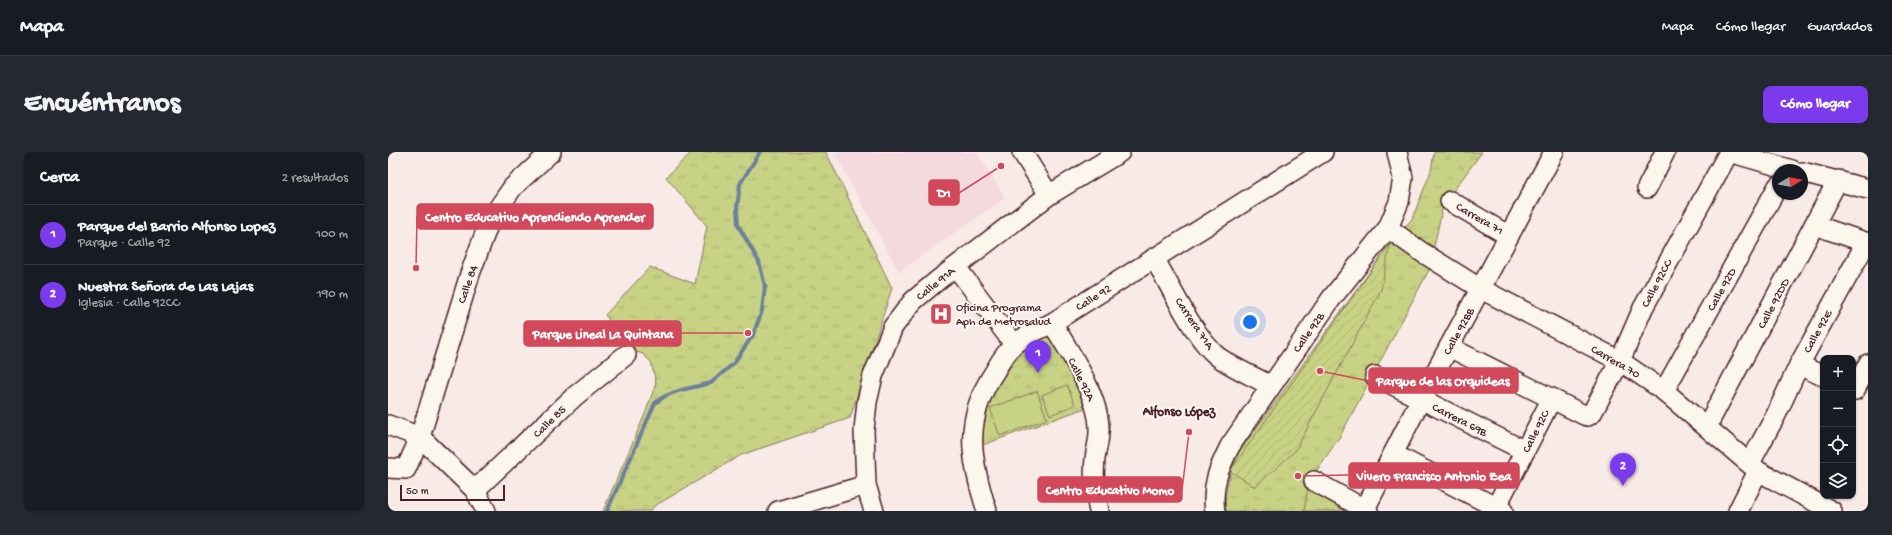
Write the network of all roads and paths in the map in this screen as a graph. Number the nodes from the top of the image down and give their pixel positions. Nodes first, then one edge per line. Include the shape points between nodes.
1 (551, 152) edge
2 (1022, 152) edge
3 (1120, 152) edge
4 (1322, 152) edge
5 (1554, 152) edge
6 (1665, 152) edge
7 (1729, 152) edge
8 (1398, 154) edge
9 (1772, 164) edge
10 (1808, 173) edge
11 (1838, 180) junction
12 (1647, 188) dead end
13 (1868, 189) edge
14 (1049, 195) junction
15 (1772, 197) edge
16 (1450, 201) dead end
17 (1814, 225) junction
18 (1509, 236) junction
19 (1401, 237) junction
20 (1867, 243) edge
21 (1154, 258) junction
22 (956, 267) junction
23 (1481, 289) junction
24 (1052, 323) junction
25 (1014, 344) junction
26 (1449, 347) junction
27 (626, 355) dead end
28 (1620, 361) junction
29 (1799, 364) junction
30 (1868, 364) edge
31 (1820, 374) edge
32 (1375, 376) dead end
33 (1270, 386) junction
34 (1856, 386) edge
35 (1664, 391) junction
36 (1552, 398) junction
37 (1421, 399) junction
38 (388, 425) edge
39 (1707, 426) junction
40 (420, 437) junction
41 (1525, 451) junction
42 (1393, 454) junction
43 (1754, 467) junction
44 (388, 468) edge
45 (1314, 481) dead end
46 (866, 485) junction
47 (475, 490) junction
48 (1499, 509) edge
49 (1366, 510) edge
50 (486, 511) edge
51 (778, 511) edge
52 (874, 511) edge
53 (986, 511) edge
54 (1099, 511) edge
55 (1215, 511) edge
56 (1738, 511) edge
57 (1832, 511) edge

1 - 40 street, Calle 84 via 513,187 490,220 470,274
2 - 14 street
3 - 14 street, Calle 91A
4 - 21 street, Calle 92
5 - 18 street, Calle 92BB
6 - 12 street
7 - 9 street
7 - 28 street, Calle 92CC via 1646,301
8 - 19 street, Calle 92B via 1403,178 1399,202
10 - 11 street
11 - 13 street
11 - 17 street, Calle 92DD
14 - 22 street, Calle 91A
15 - 35 street, Calle 92D
16 - 18 street, Carrera 71
17 - 20 street
17 - 39 street, Calle 92DD
18 - 23 street, Calle 92BB
19 - 23 street, Carrera 70
19 - 33 street, Calle 92B via 1331,299
20 - 29 street, Calle 92E
21 - 24 street, Calle 92
21 - 33 street, Carrera 71A via 1194,327 1216,355
22 - 25 street
22 - 46 street, Calle 91A via 913,301 893,327 873,376 867,402 864,430
23 - 26 street, Calle 92BB
23 - 28 street, Carrera 70
24 - 25 street, Calle 92
24 - 54 street, Calle 92A via 1093,396 1098,415 1100,432 1094,488
25 - 53 street, Calle 92 via 990,377 975,411 972,455
26 - 36 street
26 - 37 street, Calle 92BB
27 - 47 street, Calle 85 via 576,396
28 - 35 street, Carrera 70
28 - 36 street, Calle 92CC via 1592,414 1584,415
29 - 31 street
29 - 43 street, Calle 92E
30 - 34 street
32 - 37 street, Carrera 69B
33 - 55 street, Calle 92B via 1230,446 1219,468 1214,486
35 - 39 street, Carrera 70
36 - 41 street, Calle 92C
37 - 41 street, Carrera 69B
37 - 42 street, Calle 92BB
38 - 40 street
39 - 43 street, Carrera 70
40 - 44 street via 406,469
40 - 47 street
41 - 48 street, Calle 92C
42 - 48 street
42 - 49 street, Calle 92BB
43 - 56 street, Calle 92E
43 - 57 street, Carrera 70
45 - 49 street
46 - 51 street
46 - 52 street, Calle 91A
47 - 50 street

